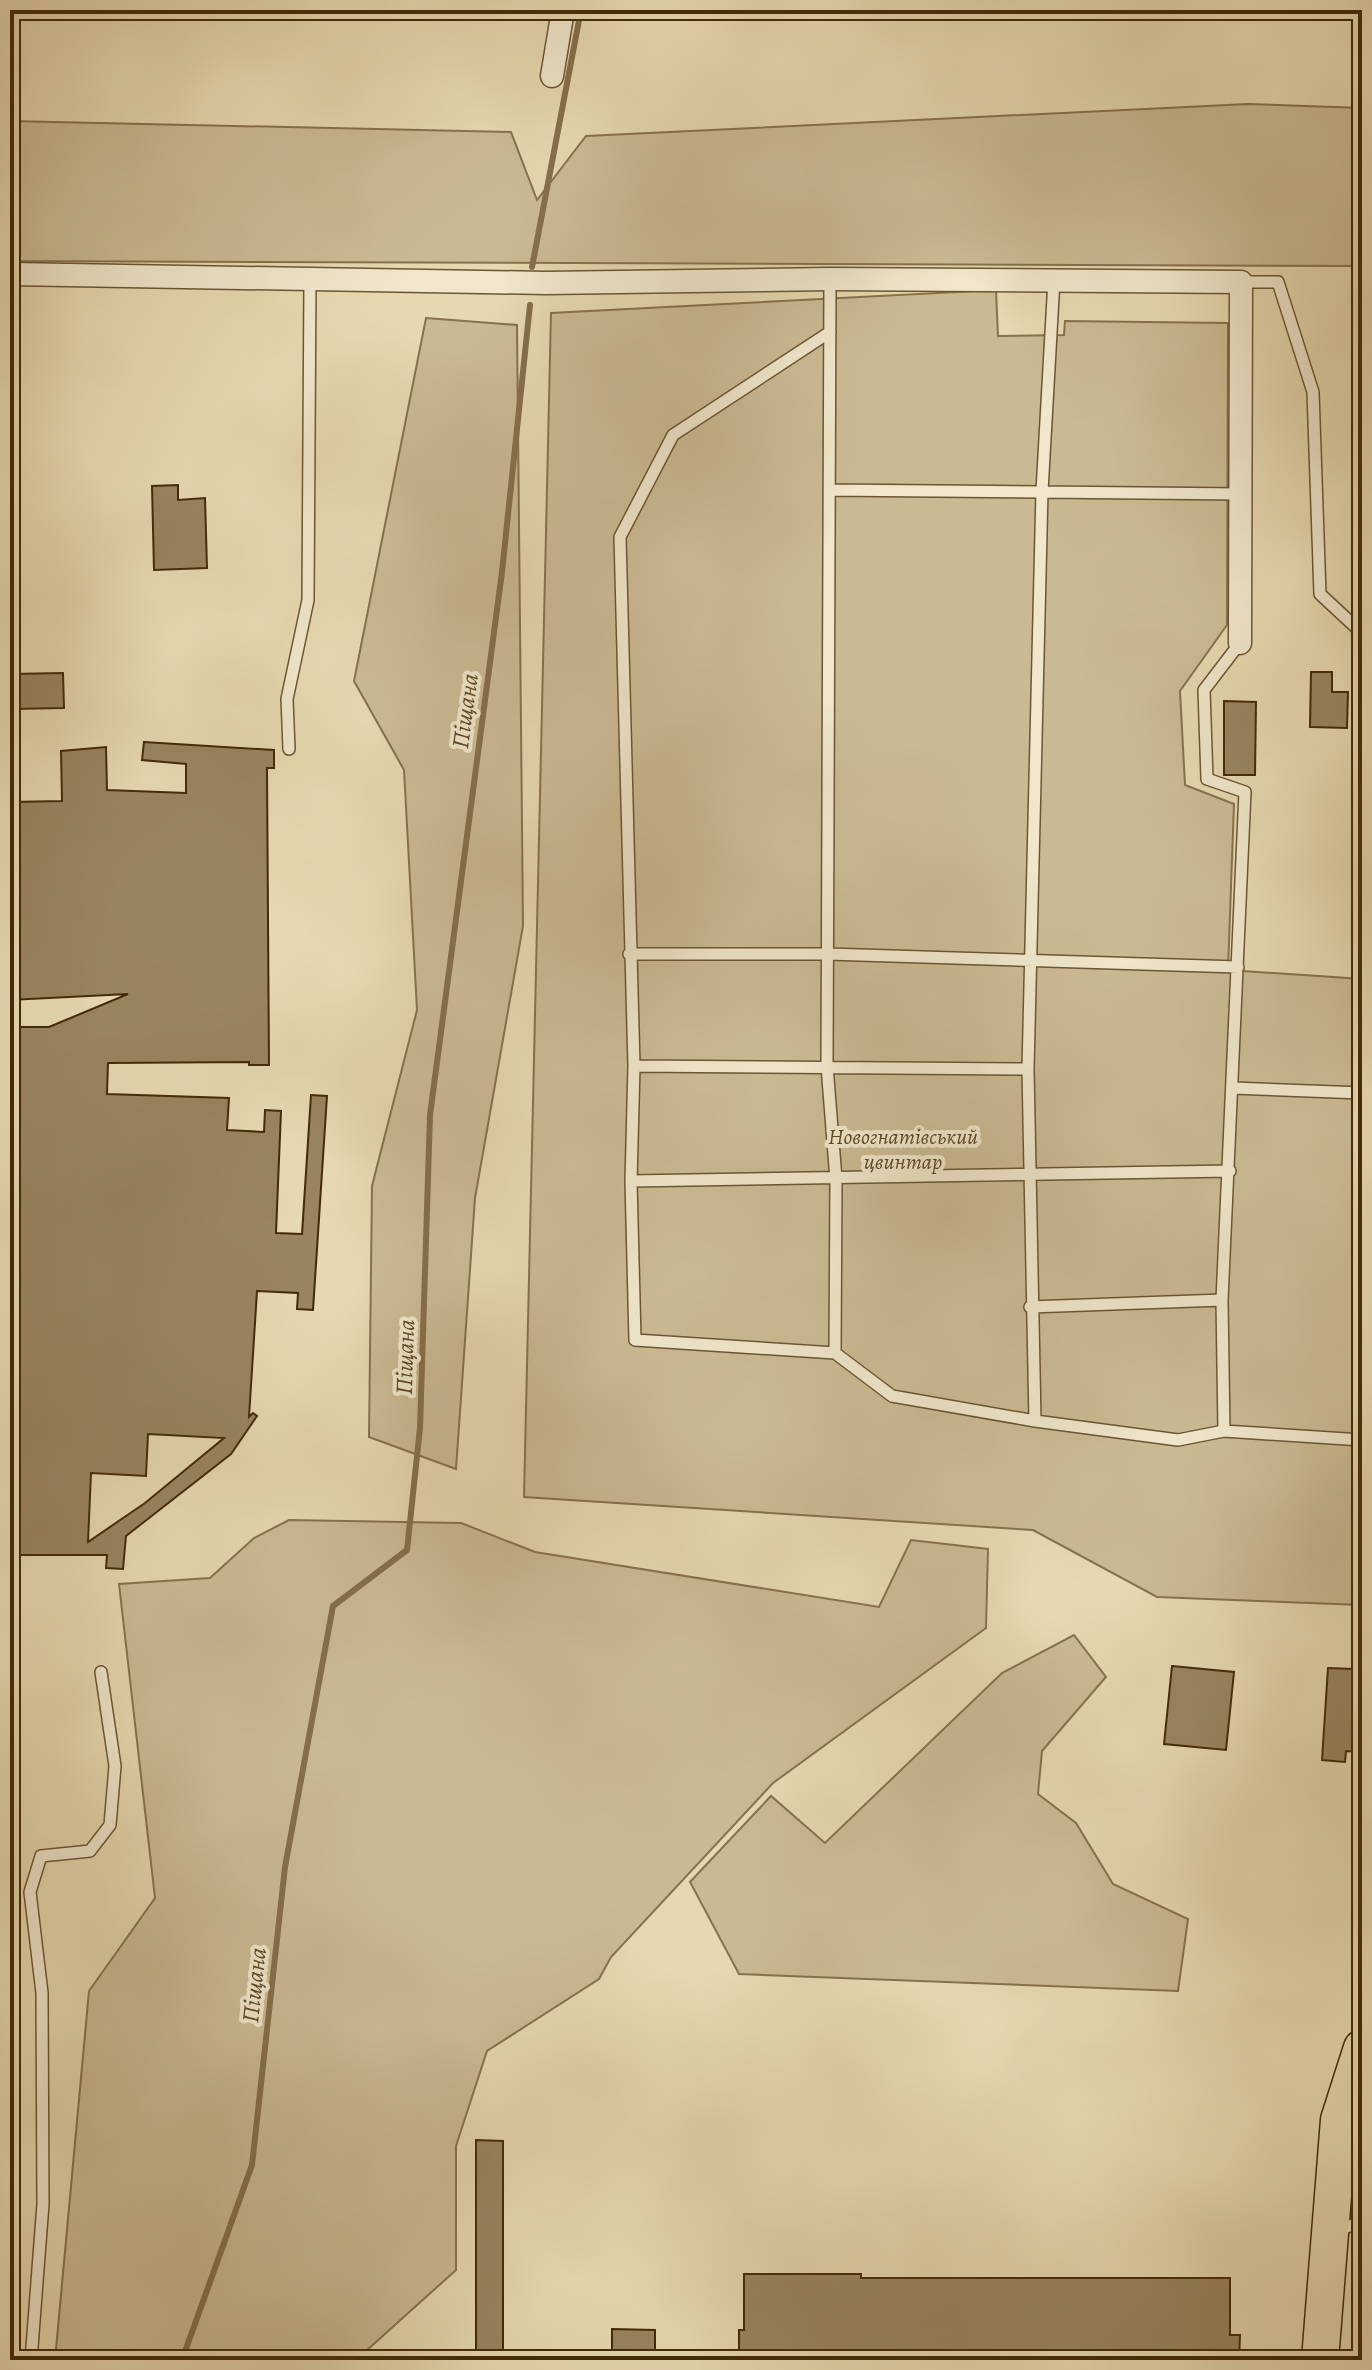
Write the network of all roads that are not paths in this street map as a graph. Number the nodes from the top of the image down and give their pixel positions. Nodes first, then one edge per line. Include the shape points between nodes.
1 (563, 10) edge
2 (552, 76) dead end
3 (10, 274) edge
4 (310, 277) junction
5 (830, 279) junction
6 (1054, 279) junction
7 (1241, 282) junction
8 (830, 332) junction
9 (829, 490) junction
10 (1042, 491) junction
11 (1241, 494) junction
12 (1362, 633) edge
13 (1240, 643) joint
14 (289, 749) dead end
15 (629, 954) junction
16 (828, 954) junction
17 (1031, 958) junction
18 (1238, 967) junction
19 (634, 1066) junction
20 (827, 1066) junction
21 (1028, 1069) junction
22 (1233, 1088) junction
23 (1362, 1093) edge
24 (1230, 1171) junction
25 (1030, 1173) junction
26 (836, 1179) junction
27 (631, 1181) junction
28 (1222, 1300) junction
29 (1030, 1307) junction
30 (835, 1353) junction
31 (1035, 1421) junction
32 (1224, 1431) junction
33 (1362, 1440) edge
34 (101, 1672) dead end
35 (1362, 2048) edge
36 (1346, 2228) edge
37 (31, 2360) edge
38 (1320, 2360) edge

1 - 2 street
3 - 4 street
4 - 5 street via 546,283
4 - 14 lane via 308,600 287,699
5 - 6 street
5 - 8 lane
6 - 7 street
6 - 10 lane
7 - 11 street
7 - 12 lane via 1278,282 1313,392 1320,594
8 - 9 lane
8 - 15 lane via 673,435 620,537
9 - 10 lane
9 - 16 lane
10 - 11 lane
10 - 17 lane
11 - 13 street
13 - 18 lane via 1204,690 1207,779 1245,792
15 - 16 lane
15 - 19 lane
16 - 17 lane
16 - 20 lane
17 - 18 lane
17 - 21 lane
18 - 22 lane
19 - 20 lane
19 - 27 lane
20 - 21 lane
20 - 26 lane
21 - 25 lane
22 - 23 lane
22 - 24 lane
24 - 25 lane
24 - 28 lane
25 - 26 lane
25 - 29 lane
26 - 27 lane
26 - 30 lane
27 - 30 lane via 635,1340
28 - 29 lane
28 - 32 lane
29 - 31 lane
30 - 31 lane via 892,1396
31 - 32 lane via 1178,1440
32 - 33 lane
34 - 37 lane via 115,1766 110,1825 90,1851 41,1856 30,1892 42,1993 43,2159
35 - 36 main road via 1339,2120
36 - 38 main road

